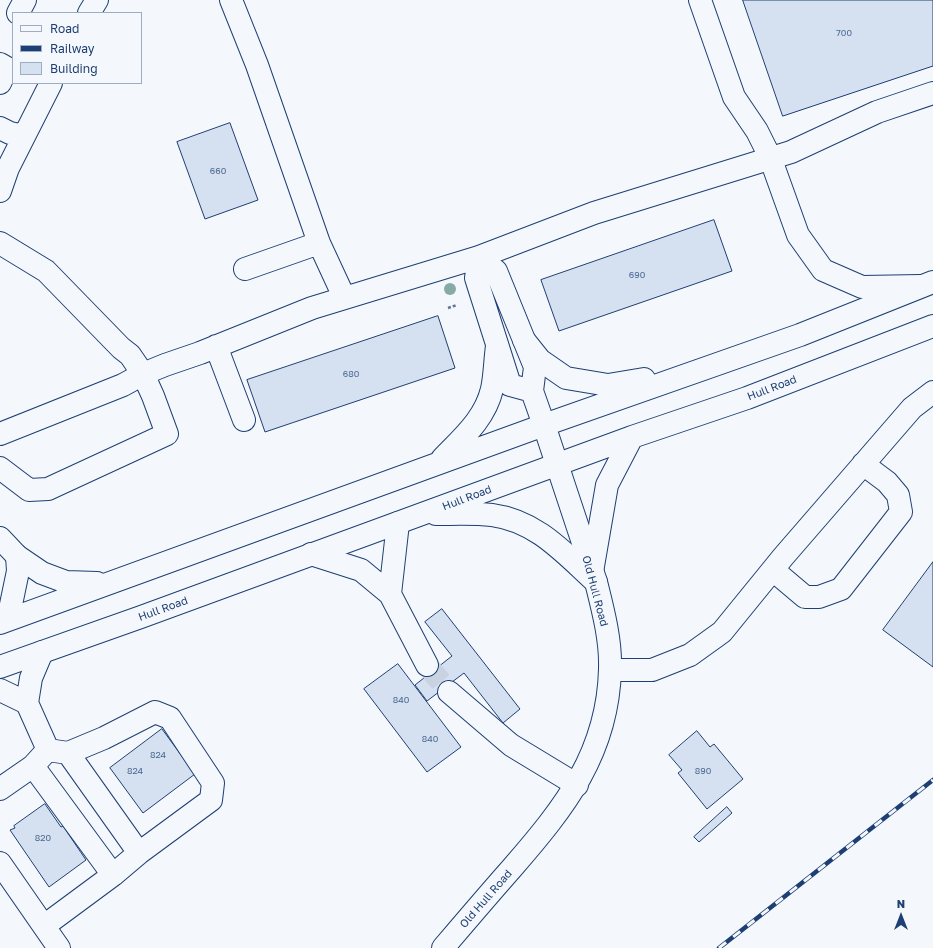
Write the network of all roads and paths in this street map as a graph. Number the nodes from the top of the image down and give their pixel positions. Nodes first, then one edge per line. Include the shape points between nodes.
1 (25, 0) edge
2 (97, 0) edge
3 (231, 0) edge
4 (700, 0) edge
5 (0, 12) edge
6 (19, 12) edge
7 (90, 12) edge
8 (12, 18) edge
9 (0, 64) edge
10 (0, 83) edge
11 (50, 84) edge
12 (933, 93) edge
13 (0, 128) edge
14 (24, 136) junction
15 (770, 157) junction
16 (1, 188) edge
17 (0, 243) edge
18 (319, 243) junction
19 (479, 257) junction
20 (245, 269) dead end
21 (928, 284) edge
22 (344, 298) junction
23 (457, 305) dead end
24 (448, 308) dead end
25 (933, 326) edge
26 (524, 340) junction
27 (216, 346) junction
28 (497, 346) junction
29 (698, 370) junction
30 (143, 374) junction
31 (532, 391) junction
32 (933, 392) edge
33 (244, 420) dead end
34 (544, 425) junction
35 (0, 434) edge
36 (632, 437) junction
37 (438, 464) junction
38 (556, 464) junction
39 (863, 464) junction
40 (0, 468) edge
41 (425, 514) junction
42 (398, 523) junction
43 (0, 538) edge
44 (311, 554) junction
45 (17, 556) junction
46 (773, 570) junction
47 (594, 577) junction
48 (106, 584) junction
49 (390, 594) junction
50 (4, 621) edge
51 (42, 652) junction
52 (427, 665) tunnel mouth
53 (0, 667) edge
54 (610, 670) junction
55 (0, 690) edge
56 (449, 692) tunnel mouth
57 (27, 703) junction
58 (58, 751) junction
59 (33, 766) junction
60 (577, 785) junction
61 (0, 789) edge
62 (138, 854) junction
63 (0, 863) edge
64 (112, 875) junction
65 (44, 926) junction
66 (59, 948) edge
67 (443, 948) edge

1 - 6 main road
2 - 7 main road
3 - 18 main road via 257,65
4 - 15 main road via 734,97
5 - 8 main road
9 - 10 main road via 7,68
11 - 14 main road
12 - 15 main road via 877,112 791,152
13 - 14 main road
14 - 16 main road
15 - 19 main road via 594,213
15 - 21 main road via 798,235 823,270 862,287
17 - 30 main road via 46,271 130,355
18 - 20 main road
18 - 22 main road
19 - 22 main road
19 - 26 main road via 496,271
19 - 28 main road via 476,278
21 - 29 main road via 800,335
22 - 27 main road
23 - 24 path
25 - 36 main road, Hull Road via 747,398
26 - 29 main road via 540,360 566,378 608,385
26 - 31 main road via 535,367
27 - 30 main road
27 - 33 main road
28 - 31 main road via 510,385
28 - 37 main road via 492,389 485,408 474,427
29 - 34 main road
30 - 35 main road via 123,385
30 - 40 main road via 167,434 48,489 29,490
31 - 34 main road, Old Hull Road
32 - 39 main road via 912,408
34 - 37 main road
34 - 38 main road, Old Hull Road
36 - 38 main road, Hull Road
36 - 47 main road via 607,485
37 - 48 main road
38 - 41 main road, Hull Road
38 - 47 main road, Old Hull Road
39 - 46 main road
39 - 46 main road via 887,482 898,495 901,512 841,589 819,597 805,597
41 - 42 main road, Hull Road
41 - 47 main road via 490,515 523,524 539,532
42 - 44 main road, Hull Road
42 - 49 main road
43 - 45 main road
44 - 49 main road via 361,570
44 - 51 main road, Hull Road
45 - 48 main road via 42,573 66,582
45 - 50 main road via 18,571
46 - 54 main road via 722,632 690,655 652,670
47 - 54 main road, Old Hull Road via 605,622
48 - 50 main road
49 - 52 main road
51 - 53 main road, Hull Road
51 - 57 main road via 31,678
54 - 60 main road, Old Hull Road via 605,716 593,752
55 - 57 main road
56 - 60 main road via 511,745
57 - 58 main road
58 - 59 main road
58 - 62 main road
58 - 62 main road via 104,738 155,712 170,718 213,783 211,800
59 - 61 main road
59 - 64 main road
60 - 67 main road, Old Hull Road via 547,827
62 - 64 main road
63 - 65 main road
64 - 65 main road
65 - 66 main road

